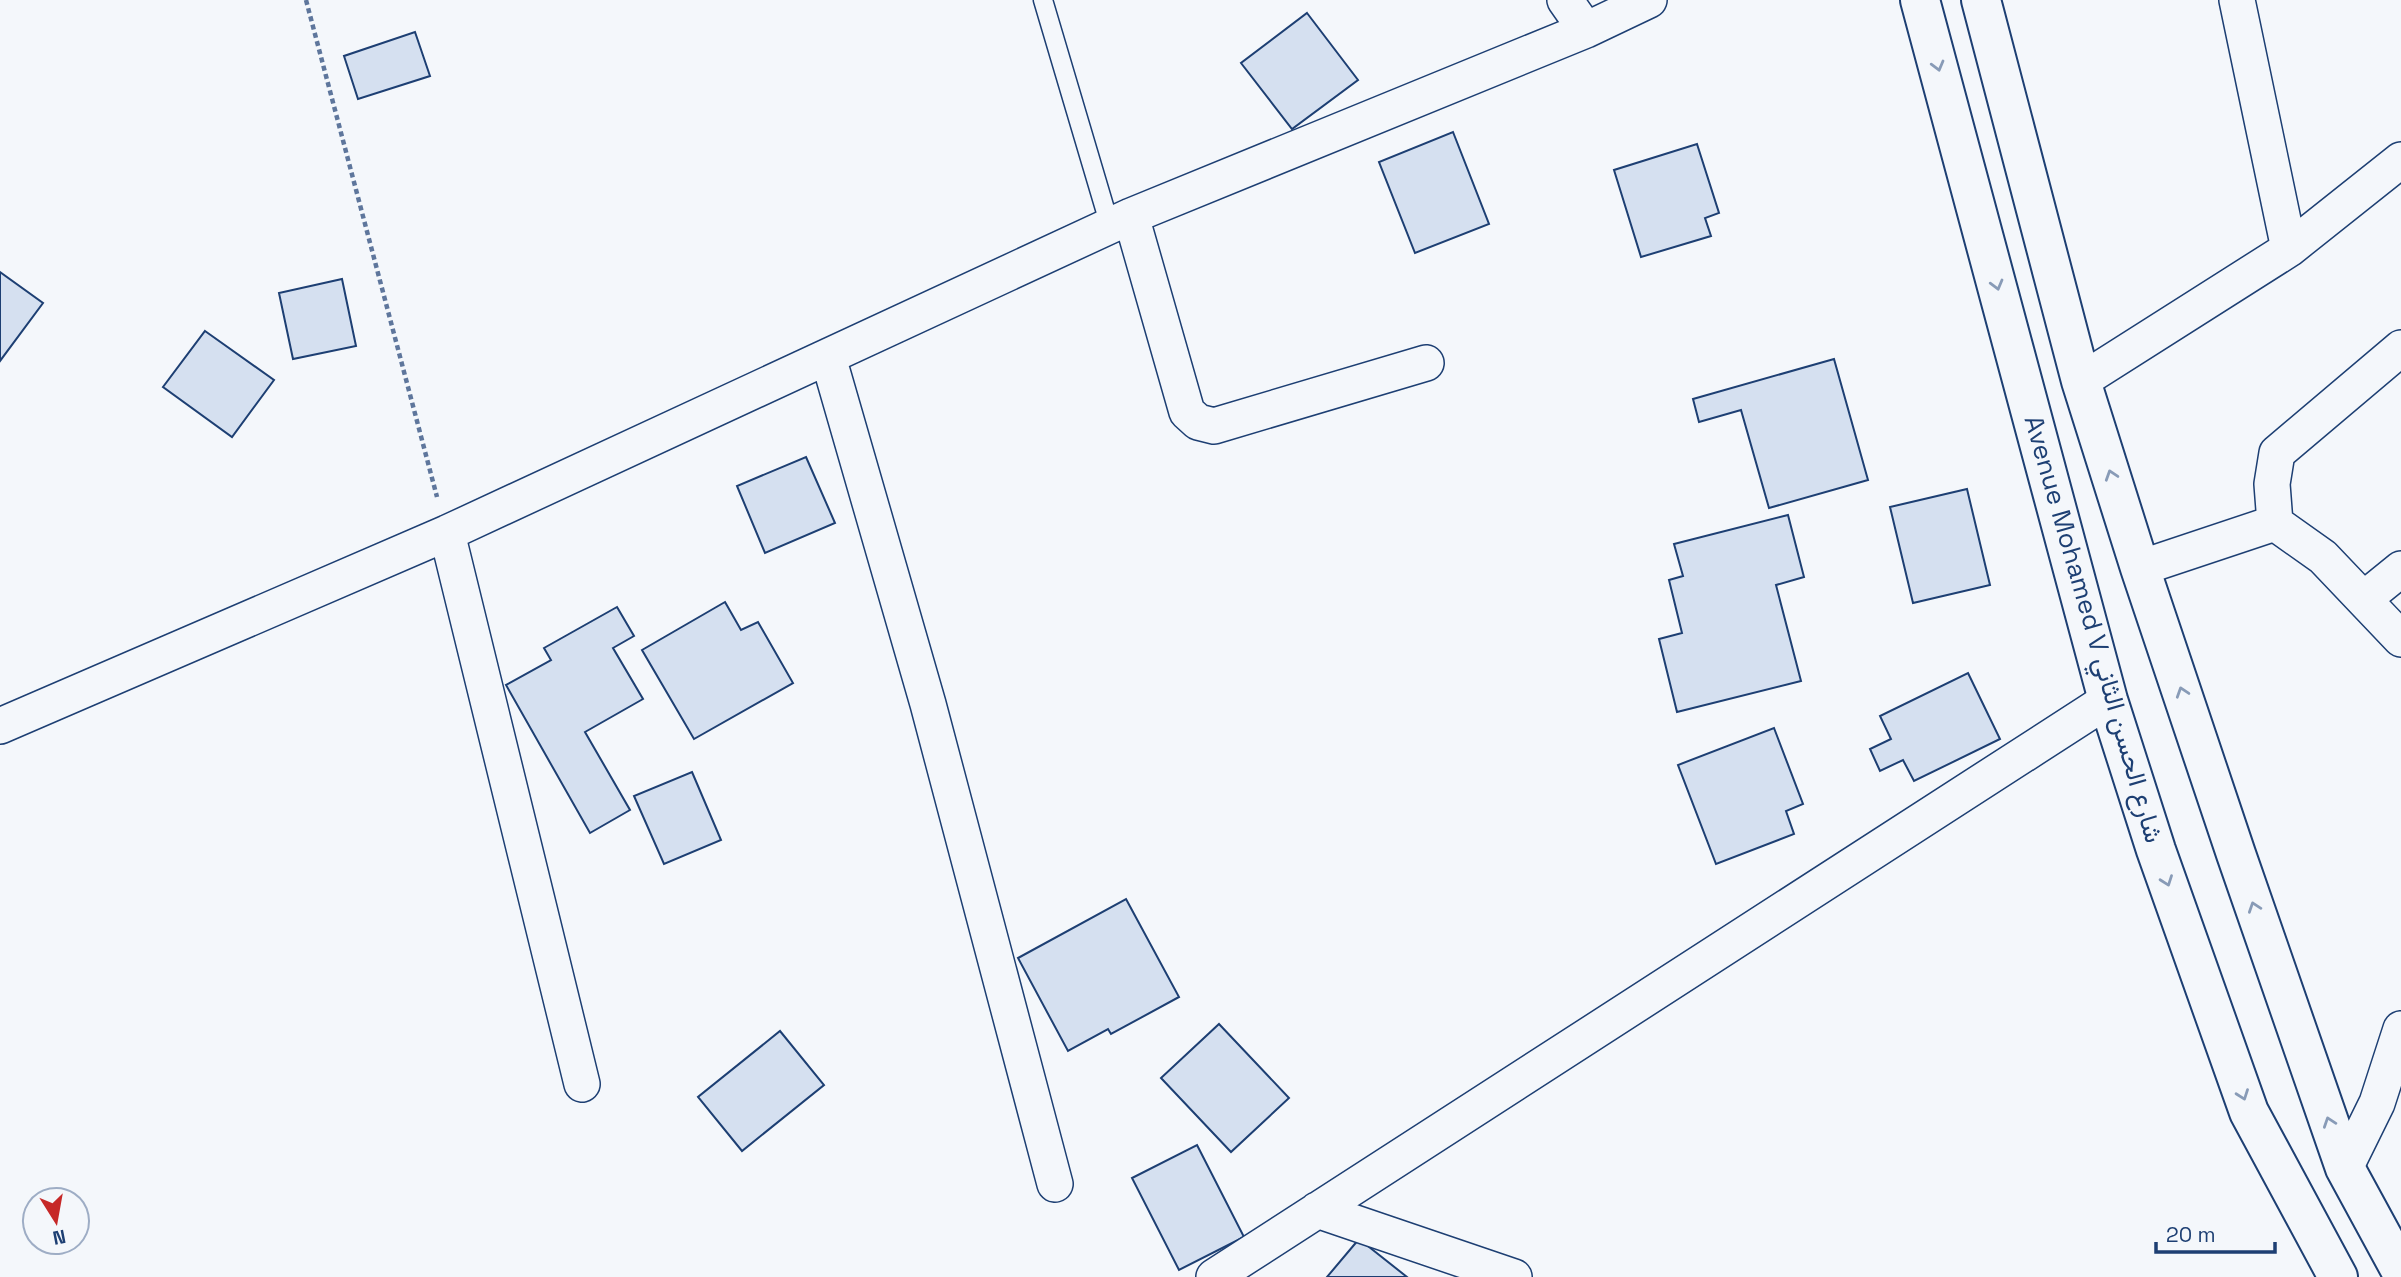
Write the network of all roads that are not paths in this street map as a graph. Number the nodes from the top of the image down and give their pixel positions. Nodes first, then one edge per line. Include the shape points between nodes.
1 (1043, 0) edge
2 (1565, 0) edge
3 (1648, 0) edge
4 (1920, 0) edge
5 (1981, 0) edge
6 (2237, 0) edge
7 (1586, 30) junction
8 (2401, 160) edge
9 (1121, 221) junction
10 (2289, 249) junction
11 (2401, 348) edge
12 (828, 357) junction
13 (1426, 363) dead end
14 (2081, 381) junction
15 (2275, 523) junction
16 (447, 533) junction
17 (2140, 568) junction
18 (2401, 569) edge
19 (2364, 599) junction
20 (2401, 639) edge
21 (2108, 700) junction
22 (0, 726) edge
23 (2401, 1029) edge
24 (582, 1084) dead end
25 (2345, 1168) junction
26 (1055, 1184) dead end
27 (1317, 1210) junction
28 (2401, 1271) edge
29 (1214, 1277) edge
30 (1514, 1277) edge
31 (2338, 1277) edge

1 - 9 lane
2 - 7 street
3 - 7 street
4 -> 21 highway, Avenue Mohamed V شارع الحسن الثاني
5 - 14 highway
6 - 10 street
7 - 9 street
8 - 10 street
9 - 12 street
9 - 13 street via 1187,412 1198,422 1214,426
10 - 14 street
11 - 15 street via 2277,453 2272,484
12 - 16 street
12 - 26 street via 932,718
17 -> 14 highway
15 - 17 street
15 - 19 street via 2323,557
16 - 22 street
16 - 24 street
25 -> 17 highway
18 - 19 street
19 - 20 street
21 - 27 street
21 -> 31 highway, Avenue Mohamed V شارع الحسن الثاني via 2249,1112
23 - 25 street via 2376,1103
25 - 28 highway
27 - 29 street
27 - 30 street

